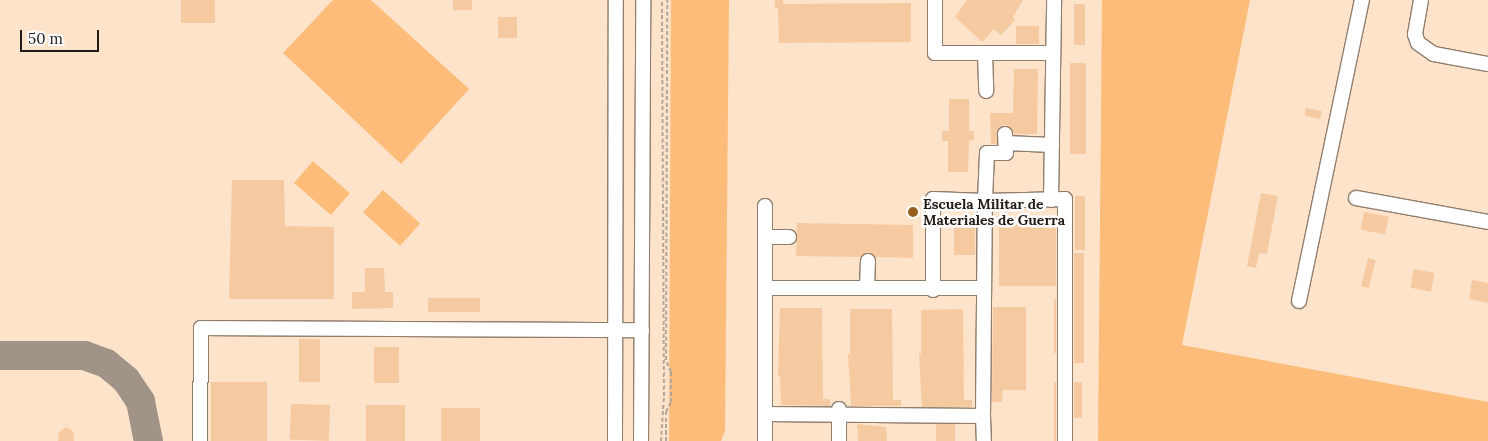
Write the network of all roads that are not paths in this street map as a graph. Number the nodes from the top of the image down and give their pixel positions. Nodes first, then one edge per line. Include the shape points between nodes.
1 (616, 0) edge
2 (643, 0) edge
3 (935, 0) edge
4 (1054, 0) edge
5 (1362, 0) edge
6 (1421, 0) edge
7 (1051, 53) junction
8 (985, 54) junction
9 (1488, 64) edge
10 (990, 82) dead end
11 (1052, 145) junction
12 (1356, 198) dead end
13 (1051, 200) junction
14 (985, 201) junction
15 (765, 206) dead end
16 (1488, 222) edge
17 (789, 236) dead end
18 (766, 237) junction
19 (868, 261) dead end
20 (765, 288) junction
21 (867, 288) junction
22 (983, 288) junction
23 (933, 290) junction
24 (1299, 301) dead end
25 (616, 329) junction
26 (642, 330) junction
27 (839, 412) junction
28 (765, 414) junction
29 (983, 416) junction
30 (200, 441) edge
31 (615, 441) edge
32 (642, 441) edge
33 (764, 441) edge
34 (839, 441) edge
35 (984, 441) edge
36 (1065, 441) edge

1 - 25 street
2 - 26 street
3 - 8 street via 935,53
4 - 7 street
5 - 24 street
6 - 9 street via 1415,34 1418,43 1434,54
7 - 8 street via 1030,51 1009,59
7 - 11 street
8 - 10 street
11 - 13 street
11 - 14 street via 1006,139 1006,153 987,153
12 - 16 street
13 - 14 street
13 - 36 street via 1065,200
14 - 22 street
14 - 23 street via 933,200
15 - 18 street
17 - 18 street
18 - 20 street
19 - 21 street
20 - 21 street
20 - 28 street
21 - 23 street
22 - 23 street
22 - 29 street
25 - 26 street
25 - 30 street via 201,328
25 - 31 street
26 - 32 street
27 - 28 street
27 - 29 street
27 - 34 street
28 - 33 street
29 - 35 street

